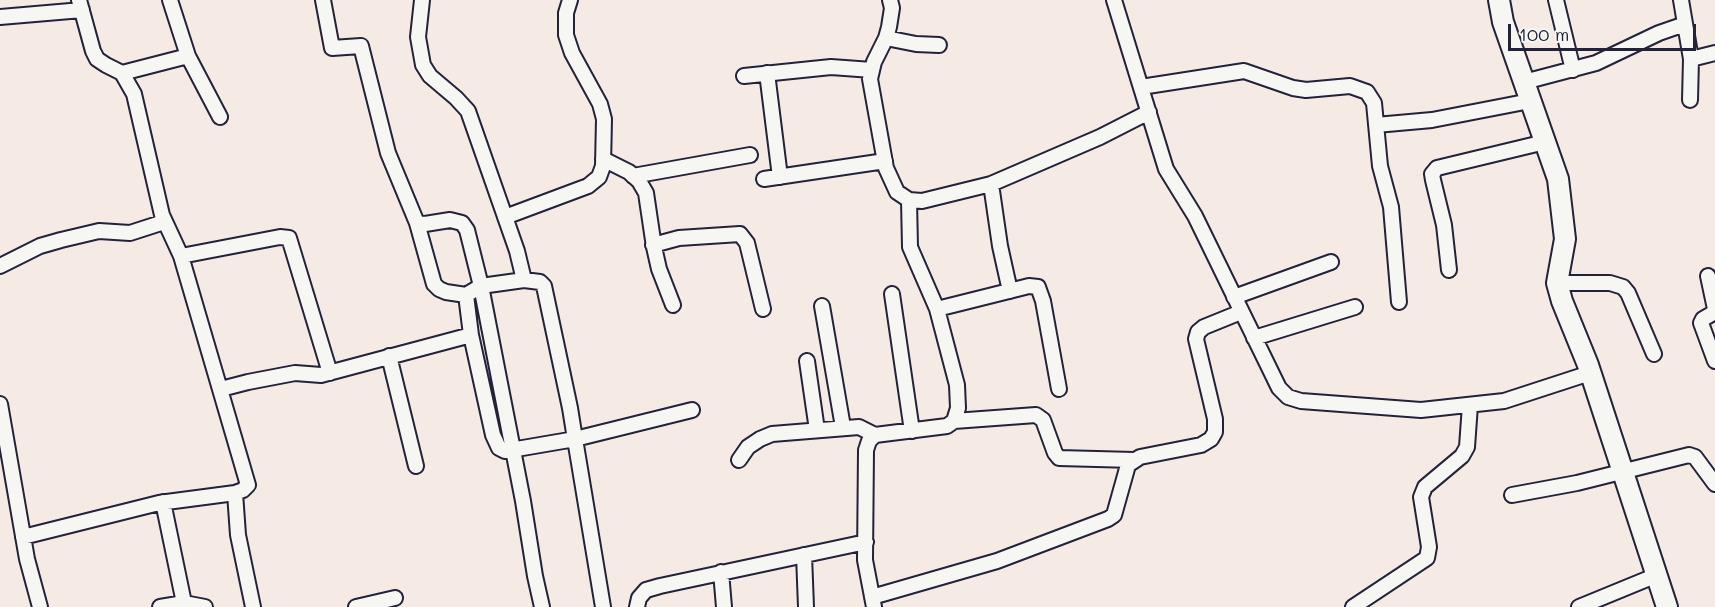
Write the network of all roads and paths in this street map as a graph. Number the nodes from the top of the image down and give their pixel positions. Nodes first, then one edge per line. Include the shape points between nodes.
1 (170, 0) edge
2 (323, 0) edge
3 (422, 0) edge
4 (570, 0) edge
5 (891, 0) edge
6 (1114, 0) edge
7 (1499, 0) edge
8 (1556, 0) edge
9 (1683, 0) edge
10 (80, 5) edge
11 (0, 16) edge
12 (1685, 24) junction
13 (886, 38) junction
14 (939, 45) dead end
15 (1715, 53) edge
16 (188, 56) junction
17 (1691, 59) junction
18 (872, 70) junction
19 (1572, 70) junction
20 (122, 73) junction
21 (767, 73) junction
22 (744, 76) dead end
23 (1141, 87) junction
24 (1527, 91) junction
25 (1690, 99) dead end
26 (1149, 112) junction
27 (220, 117) dead end
28 (1376, 125) junction
29 (1545, 142) junction
30 (750, 155) dead end
31 (603, 159) junction
32 (885, 161) junction
33 (633, 176) junction
34 (780, 177) junction
35 (764, 179) dead end
36 (991, 184) junction
37 (909, 200) junction
38 (505, 218) junction
39 (164, 222) junction
40 (417, 223) junction
41 (653, 245) junction
42 (181, 256) junction
43 (1331, 262) dead end
44 (0, 266) edge
45 (1449, 270) dead end
46 (1708, 276) dead end
47 (524, 279) junction
48 (1557, 283) junction
49 (481, 286) junction
50 (1010, 291) junction
51 (892, 294) dead end
52 (466, 296) junction
53 (1234, 297) junction
54 (1399, 302) dead end
55 (673, 305) dead end
56 (822, 306) dead end
57 (1355, 307) dead end
58 (763, 309) dead end
59 (938, 309) junction
60 (1715, 310) edge
61 (1241, 312) junction
62 (471, 335) junction
63 (1254, 338) junction
64 (1654, 354) dead end
65 (389, 357) junction
66 (807, 361) dead end
67 (1715, 361) edge
68 (330, 373) junction
69 (1590, 373) junction
70 (1059, 389) dead end
71 (221, 390) junction
72 (0, 404) edge
73 (1470, 405) junction
74 (692, 410) dead end
75 (954, 421) junction
76 (843, 427) junction
77 (817, 430) junction
78 (912, 430) junction
79 (875, 435) junction
80 (3, 438) edge
81 (575, 439) junction
82 (513, 451) junction
83 (739, 460) dead end
84 (1134, 460) junction
85 (416, 466) dead end
86 (1623, 471) junction
87 (1715, 484) edge
88 (235, 493) junction
89 (1512, 495) dead end
90 (164, 502) junction
91 (23, 537) junction
92 (866, 542) junction
93 (804, 555) junction
94 (722, 572) junction
95 (1657, 575) junction
96 (395, 598) dead end
97 (873, 602) edge
98 (184, 603) junction
99 (40, 607) edge
100 (160, 607) edge
101 (205, 607) edge
102 (253, 607) edge
103 (356, 607) edge
104 (542, 607) edge
105 (603, 607) edge
106 (637, 607) edge
107 (724, 607) edge
108 (806, 607) edge
109 (1353, 607) edge
110 (1579, 607) edge
111 (1667, 607) edge

1 - 16 street
2 - 40 street via 332,48 361,46 388,153
3 - 38 street via 418,37 423,65 429,76 468,111
4 - 31 street via 566,35 600,104 604,119
5 - 13 street
6 - 23 street
7 - 24 street
8 - 19 street
9 - 12 street
10 - 11 street
10 - 20 street via 97,59
12 - 17 street
12 - 19 street
13 - 14 street
13 - 18 street
15 - 17 street
16 - 20 street
16 - 27 street
17 - 25 street
18 - 21 street via 831,66
18 - 32 street via 870,79
19 - 24 street
20 - 39 street via 134,94
21 - 22 street
21 - 34 street
23 - 26 street
23 - 28 street via 1244,71 1306,90 1350,86 1367,92 1374,103
24 - 28 street via 1432,120
24 - 29 street
26 - 36 street
26 - 53 street via 1166,169 1195,216
28 - 54 street via 1380,166 1391,207
29 - 45 street via 1437,168 1432,174
29 - 48 street via 1558,179 1565,239
30 - 33 street
31 - 33 street
31 - 38 street via 599,177 588,186
32 - 34 street
32 - 37 street via 897,192
33 - 41 street via 646,194
34 - 35 street
36 - 37 street via 922,201
36 - 50 street
37 - 59 street via 910,247
38 - 47 street
39 - 42 street
39 - 44 street via 130,233 99,231 61,240
40 - 49 street via 450,220 462,224 467,230
40 - 52 street via 434,284 446,292
41 - 55 street
41 - 58 street via 679,238 740,234 747,243
42 - 68 street via 289,238
42 - 71 street
43 - 53 street
46 - 60 street
47 - 49 street
47 - 81 street via 544,286
48 - 64 street via 1610,283 1623,287
48 - 69 street
49 - 52 street
49 - 82 street
50 - 59 street
50 - 70 street via 1038,287
51 - 78 street
52 - 62 street
53 - 61 street
56 - 76 street
57 - 63 street
59 - 75 street via 957,385
60 - 67 street via 1701,323
61 - 63 street
61 - 84 street via 1204,327 1196,339 1215,419 1211,439 1201,445
62 - 65 street
62 - 82 street via 493,435 499,448
63 - 73 street via 1279,388 1288,397 1402,409
65 - 68 street
65 - 85 street
66 - 77 street
68 - 71 street via 295,373
69 - 73 street via 1504,401
69 - 86 street
71 - 88 street via 248,485
72 - 80 street
73 - 109 street via 1467,447 1462,456 1425,487 1421,497 1429,547 1426,558
74 - 81 street
75 - 78 street via 947,426
75 - 84 street via 1036,415 1043,420 1059,458
76 - 77 street
76 - 79 street via 859,427
77 - 83 street via 766,436 748,447
78 - 79 street
79 - 92 street via 866,450
80 - 91 street
81 - 82 street
81 - 105 street
82 - 104 street
84 - 97 street via 1128,465 1118,508 1108,519
86 - 87 street via 1692,456
86 - 89 street
86 - 95 street
88 - 90 street
88 - 102 street via 238,535
90 - 91 street
90 - 98 street
91 - 99 street
92 - 93 street
92 - 97 street via 867,580
93 - 94 street
93 - 108 street
94 - 106 street via 645,591
94 - 107 street
95 - 110 street
95 - 111 street
96 - 103 street
98 - 100 street
98 - 101 street

